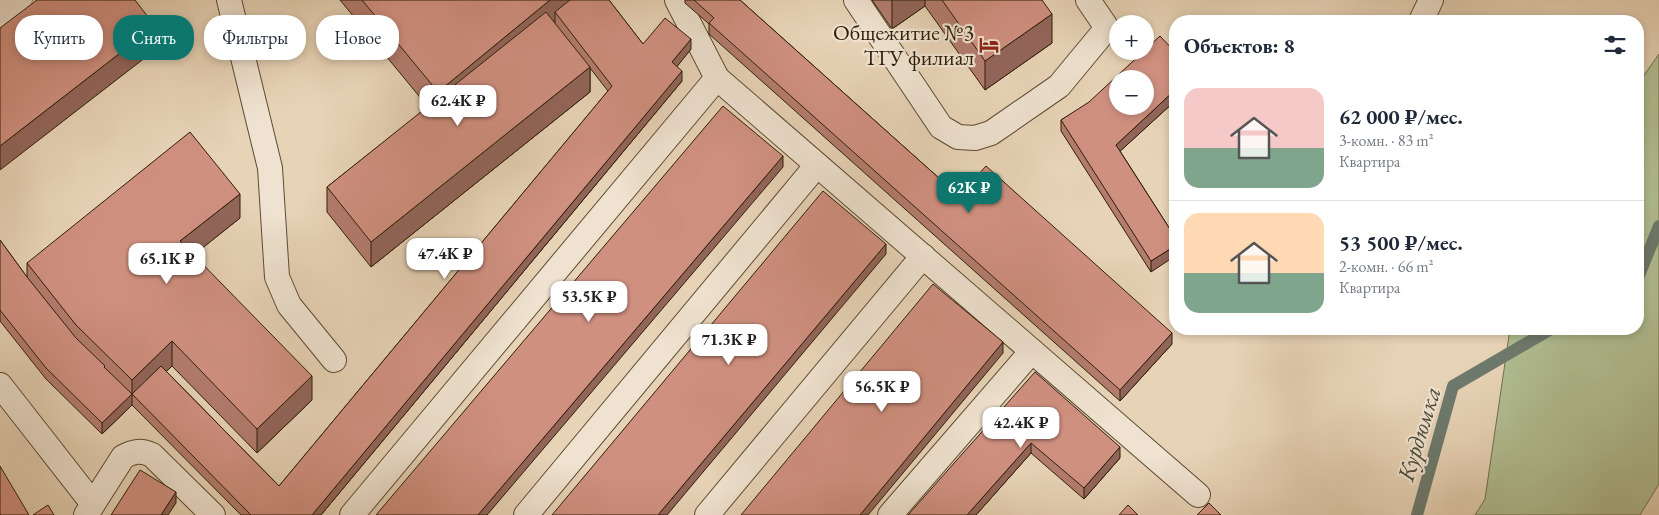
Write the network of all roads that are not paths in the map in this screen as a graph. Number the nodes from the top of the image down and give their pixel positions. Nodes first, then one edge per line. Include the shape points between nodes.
1 (18, 0) edge
2 (229, 0) edge
3 (677, 0) edge
4 (856, 0) edge
5 (1088, 0) edge
6 (1431, 0) edge
7 (0, 14) edge
8 (1424, 15) edge
9 (717, 78) junction
10 (817, 165) junction
11 (923, 256) junction
12 (1032, 351) junction
13 (334, 360) dead end
14 (0, 385) edge
15 (1198, 495) dead end
16 (90, 510) edge
17 (213, 515) edge
18 (352, 515) edge
19 (526, 515) edge
20 (707, 515) edge
21 (890, 515) edge

1 - 7 street
2 - 13 lane via 270,168 277,277 289,305
3 - 9 lane
4 - 5 lane via 941,127 958,137 975,138 991,133 1059,86 1074,69 1107,28
6 - 8 lane
9 - 10 lane
9 - 18 lane
10 - 11 lane
10 - 19 lane
11 - 12 lane
11 - 20 lane
12 - 15 lane
12 - 21 lane
14 - 16 lane
16 - 17 lane via 123,457 142,451 152,455

